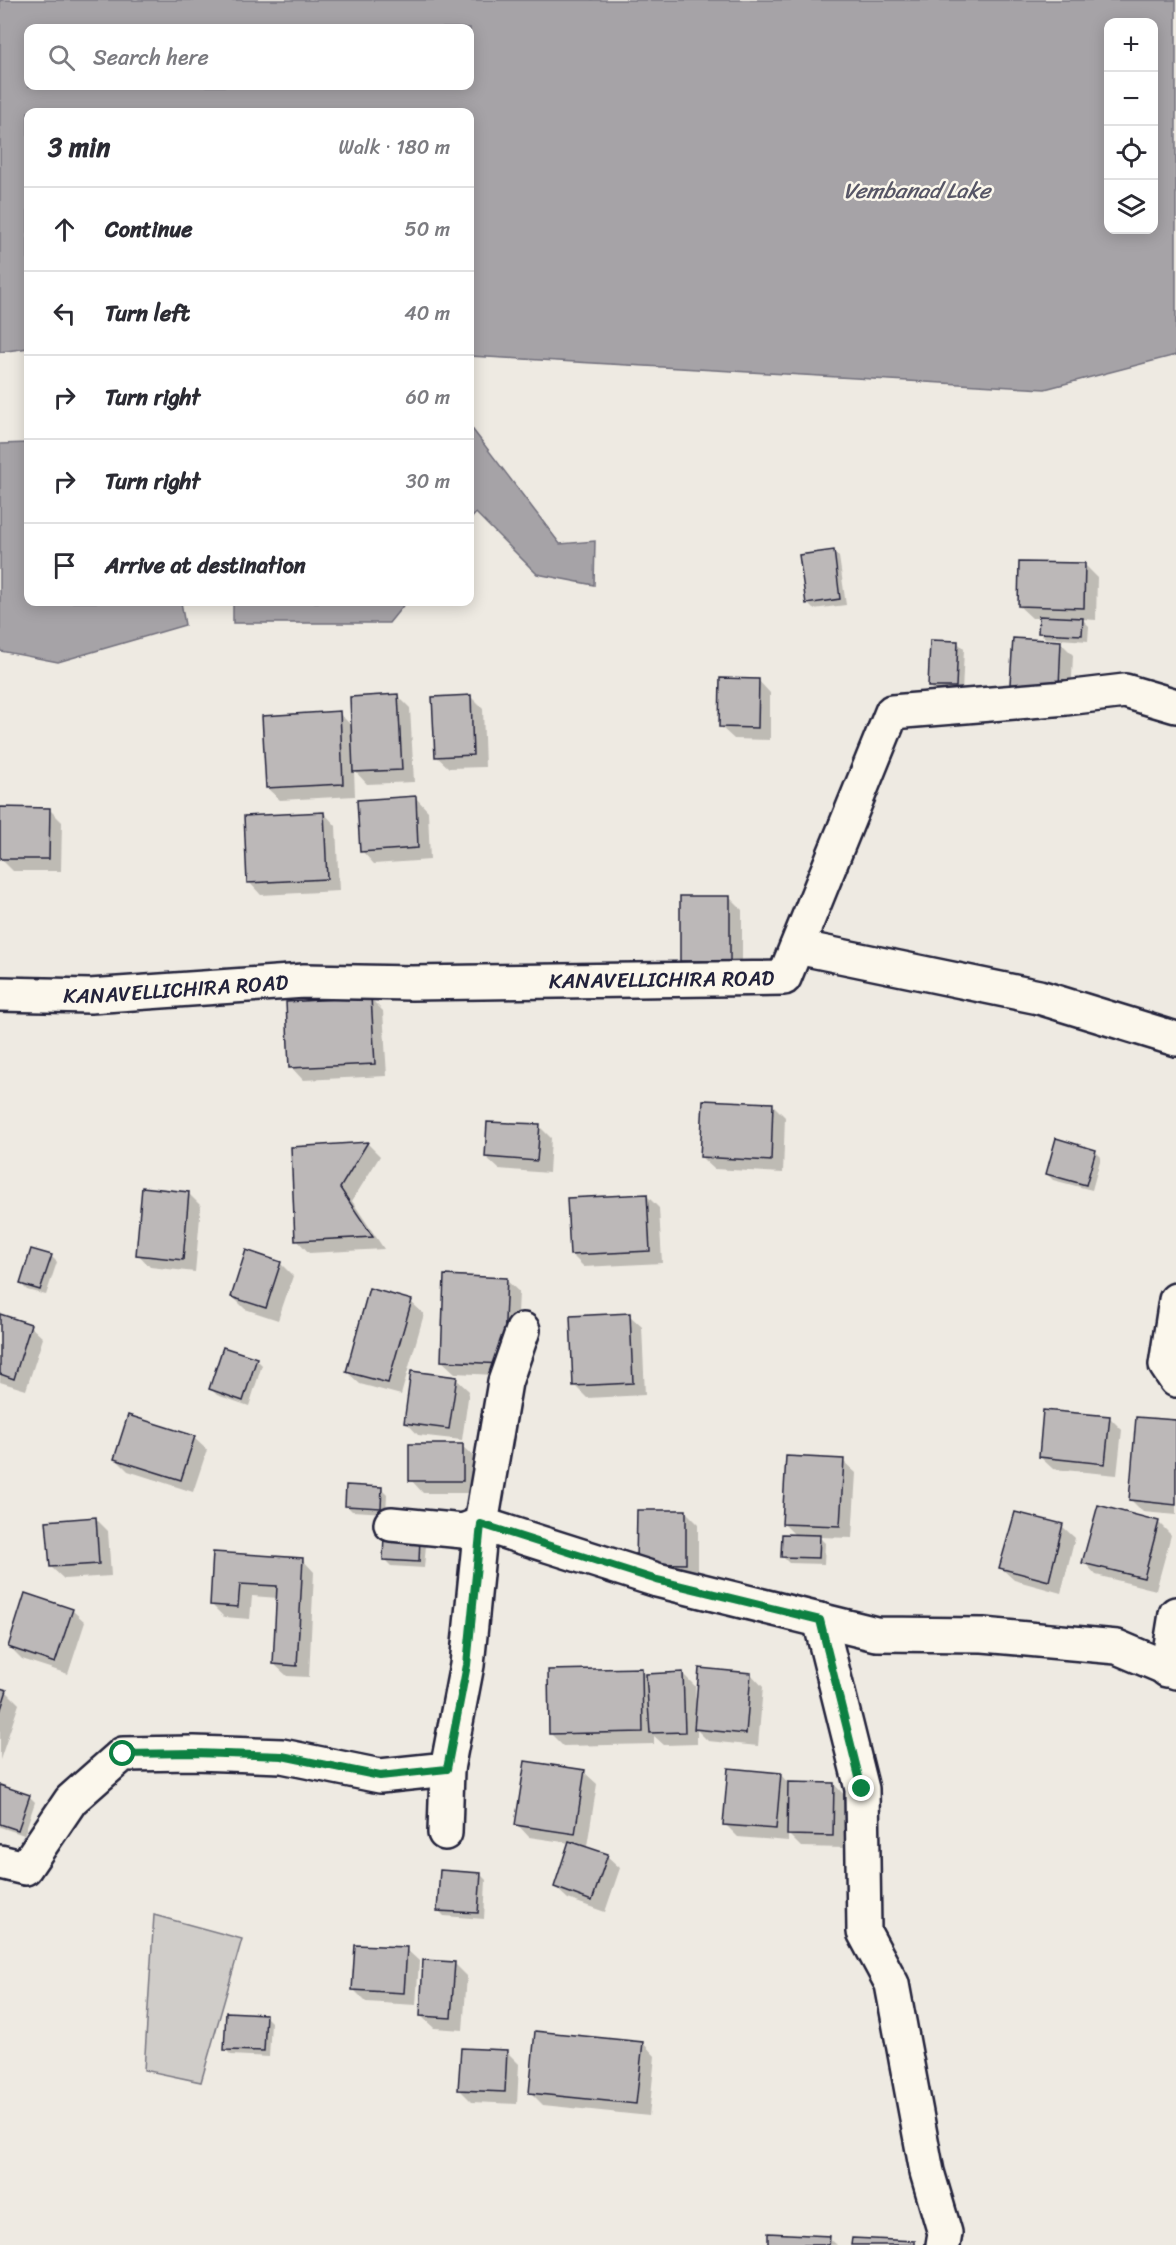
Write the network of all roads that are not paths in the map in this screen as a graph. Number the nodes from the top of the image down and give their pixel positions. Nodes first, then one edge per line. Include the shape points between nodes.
1 (1176, 706) edge
2 (796, 947) junction
3 (0, 994) edge
4 (1176, 1039) edge
5 (1176, 1300) edge
6 (523, 1330) dead end
7 (1176, 1380) edge
8 (391, 1524) dead end
9 (481, 1524) junction
10 (1176, 1614) edge
11 (820, 1620) junction
12 (1172, 1671) edge
13 (447, 1769) junction
14 (446, 1833) dead end
15 (0, 1862) edge
16 (943, 2245) edge

1 - 2 street, KANAVELLICHIRA ROAD via 1125,691 892,712
2 - 3 street, KANAVELLICHIRA ROAD via 784,978 304,981 90,996
2 - 4 street via 1039,997
5 - 7 street via 1166,1365
6 - 9 street via 505,1382
8 - 9 street via 463,1531
9 - 11 street via 657,1580
9 - 13 street via 467,1665
10 - 12 street
11 - 12 street via 876,1634 983,1635 1117,1647
11 - 16 street via 862,1789 864,1932 892,1984 927,2172 945,2233
13 - 14 street
13 - 15 street via 380,1776 282,1756 123,1754 71,1800 25,1868

